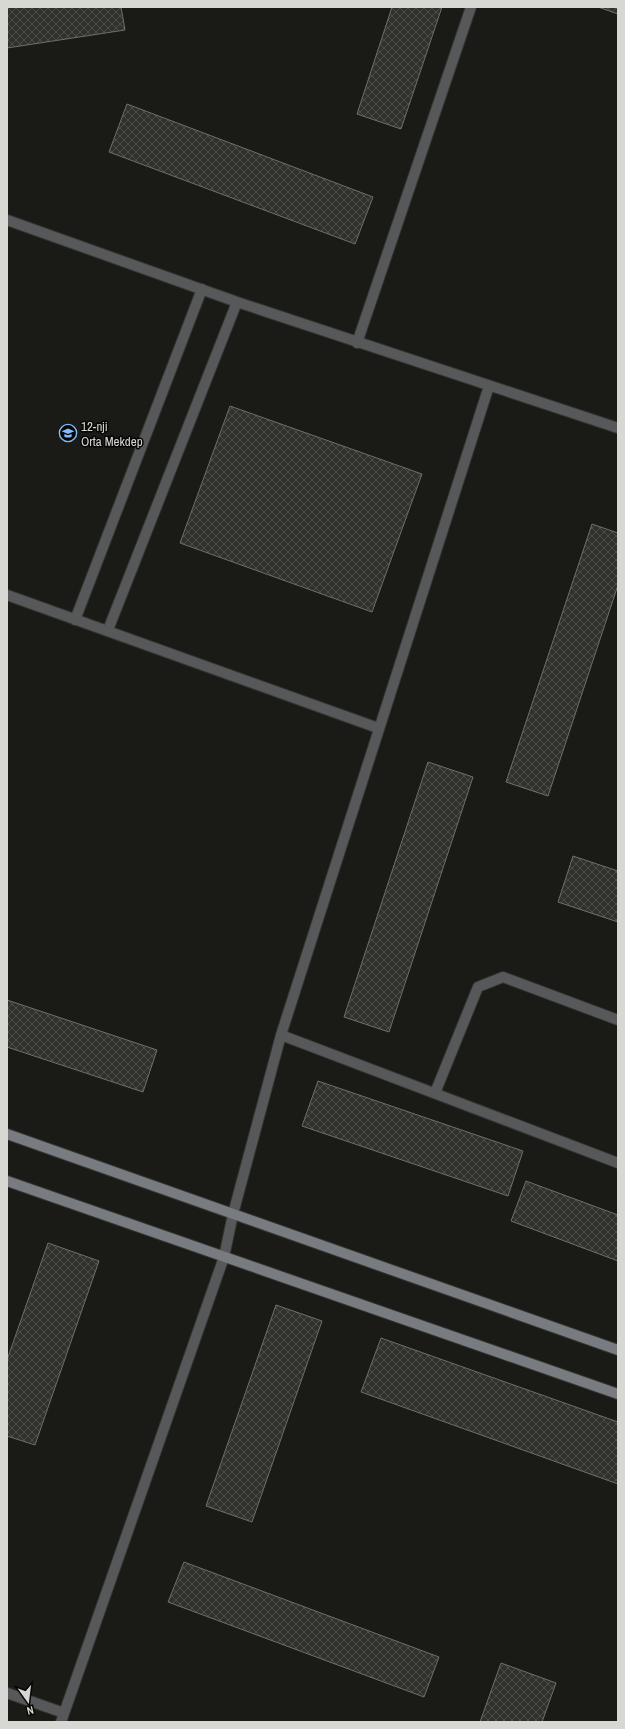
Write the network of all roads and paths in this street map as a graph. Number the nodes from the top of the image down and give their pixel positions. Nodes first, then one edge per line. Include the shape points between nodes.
1 (471, 7) edge
2 (7, 220) edge
3 (202, 289) junction
4 (237, 302) junction
5 (357, 343) junction
6 (489, 386) junction
7 (618, 428) edge
8 (7, 595) edge
9 (75, 620) junction
10 (108, 630) junction
11 (378, 728) junction
12 (618, 1020) edge
13 (281, 1035) junction
14 (435, 1093) junction
15 (7, 1134) edge
16 (618, 1162) edge
17 (7, 1181) edge
18 (234, 1214) junction
19 (224, 1257) junction
20 (618, 1350) edge
21 (618, 1394) edge
22 (7, 1693) edge
23 (62, 1717) edge

1 - 5 lane
2 - 3 lane
3 - 4 lane
3 - 9 lane
4 - 5 lane
4 - 10 lane
5 - 6 lane
6 - 7 lane
6 - 11 lane
8 - 9 lane
9 - 10 lane
10 - 11 lane
11 - 13 lane
12 - 14 lane via 503,977 496,979 478,987
13 - 14 lane
13 - 18 lane
14 - 16 lane
15 - 18 street
17 - 19 street
18 - 19 lane
18 - 20 street
19 - 21 street
19 - 23 lane
22 - 23 lane

